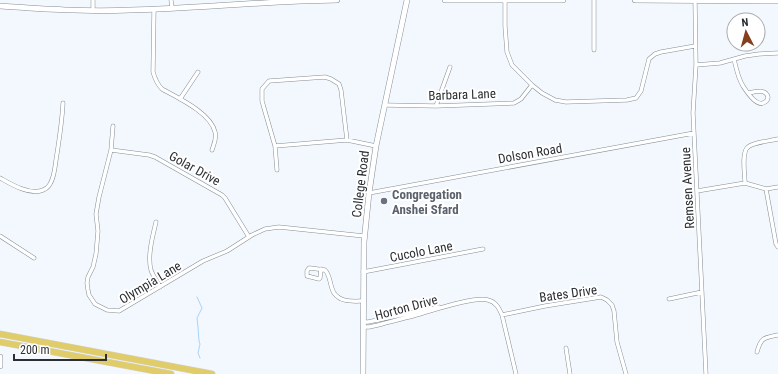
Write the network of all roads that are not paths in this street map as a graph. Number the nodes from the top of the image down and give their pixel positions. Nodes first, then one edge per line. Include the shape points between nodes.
1 (93, 0) edge
2 (171, 0) edge
3 (337, 0) edge
4 (407, 0) edge
5 (445, 0) edge
6 (505, 0) edge
7 (563, 0) edge
8 (594, 0) edge
9 (635, 0) edge
10 (695, 0) edge
11 (278, 1) edge
12 (778, 1) edge
13 (0, 6) edge
14 (172, 8) junction
15 (154, 9) junction
16 (93, 10) junction
17 (695, 46) junction
18 (594, 50) dead end
19 (778, 52) edge
20 (734, 59) junction
21 (696, 65) junction
22 (450, 67) dead end
23 (198, 72) dead end
24 (532, 85) junction
25 (749, 93) junction
26 (180, 99) junction
27 (63, 103) dead end
28 (385, 105) junction
29 (436, 106) junction
30 (113, 126) dead end
31 (694, 133) junction
32 (778, 139) edge
33 (347, 140) junction
34 (275, 146) junction
35 (376, 146) junction
36 (111, 150) junction
37 (212, 150) dead end
38 (277, 170) dead end
39 (0, 178) edge
40 (745, 183) junction
41 (778, 187) edge
42 (766, 189) junction
43 (697, 192) junction
44 (369, 193) junction
45 (156, 222) dead end
46 (0, 236) edge
47 (364, 236) junction
48 (249, 237) junction
49 (778, 247) edge
50 (483, 249) dead end
51 (34, 258) dead end
52 (321, 269) junction
53 (363, 272) junction
54 (160, 287) junction
55 (702, 292) junction
56 (669, 299) dead end
57 (364, 301) junction
58 (502, 315) junction
59 (364, 325) junction
60 (1, 334) edge
61 (778, 335) edge
62 (1, 343) edge
63 (566, 348) dead end
64 (757, 352) dead end
65 (0, 357) edge
66 (0, 366) edge
67 (171, 374) edge
68 (212, 374) edge
69 (363, 374) edge
70 (516, 374) edge
71 (570, 374) edge
72 (626, 374) edge
73 (706, 374) edge

1 - 16 street
2 - 14 street
3 - 11 street
4 - 28 street, College Road
5 - 6 street
6 - 7 street
6 - 24 street via 505,26 512,65
8 - 18 street
9 - 10 street
10 - 12 street
10 - 17 street, Remsen Avenue
11 - 14 street
13 - 16 street
14 - 15 street
15 - 16 street
15 - 26 street via 154,78 162,89
17 - 21 street, Remsen Avenue
17 - 24 street via 655,54 649,59 641,90 636,98 628,100 566,102 555,100
19 - 20 street
20 - 21 street
20 - 25 street via 738,77
21 - 31 street, Remsen Avenue
22 - 29 street
23 - 26 street
24 - 29 street, Barbara Lane via 521,99 514,103
25 - 25 street via 761,104 768,97 762,91
26 - 37 street via 207,117 213,125 216,136
27 - 39 street via 54,174 47,188 41,191 28,191
28 - 29 street, Barbara Lane
28 - 35 street, College Road
30 - 36 street, Olympia Lane
31 - 43 street, Remsen Avenue
31 - 44 street, Dolson Road
32 - 40 street via 747,147 744,151
33 - 34 street
33 - 34 street via 339,84 325,77 269,81 262,89 262,101
33 - 35 street
34 - 38 street
35 - 44 street, College Road
36 - 48 street, Golar Drive via 149,155 222,195
36 - 54 street, Olympia Lane via 98,197 96,254 87,283 89,295 100,307 119,311
40 - 42 street
40 - 43 street
41 - 42 street
42 - 49 street
43 - 55 street, Remsen Avenue
44 - 47 street, College Road
45 - 54 street via 150,262
46 - 51 street
47 - 48 street, Olympia Lane via 279,227 265,229
47 - 53 street, College Road
48 - 54 street, Olympia Lane via 227,252 203,261
50 - 53 street, Cucolo Lane
52 - 52 street via 309,268 307,276 319,279
52 - 57 street via 327,272 333,291 338,297
53 - 57 street, College Road
55 - 56 street
55 - 73 street, Remsen Avenue
57 - 59 street, College Road
58 - 59 street, Horton Drive via 495,303 479,299 378,325
58 - 70 street, Horton Drive
58 - 72 street, Bates Drive via 601,297 612,305 614,311 617,342
59 - 69 street, College Road
60 - 68 highway
61 - 64 street via 760,342
62 - 67 highway
63 - 71 street
65 - 66 street

